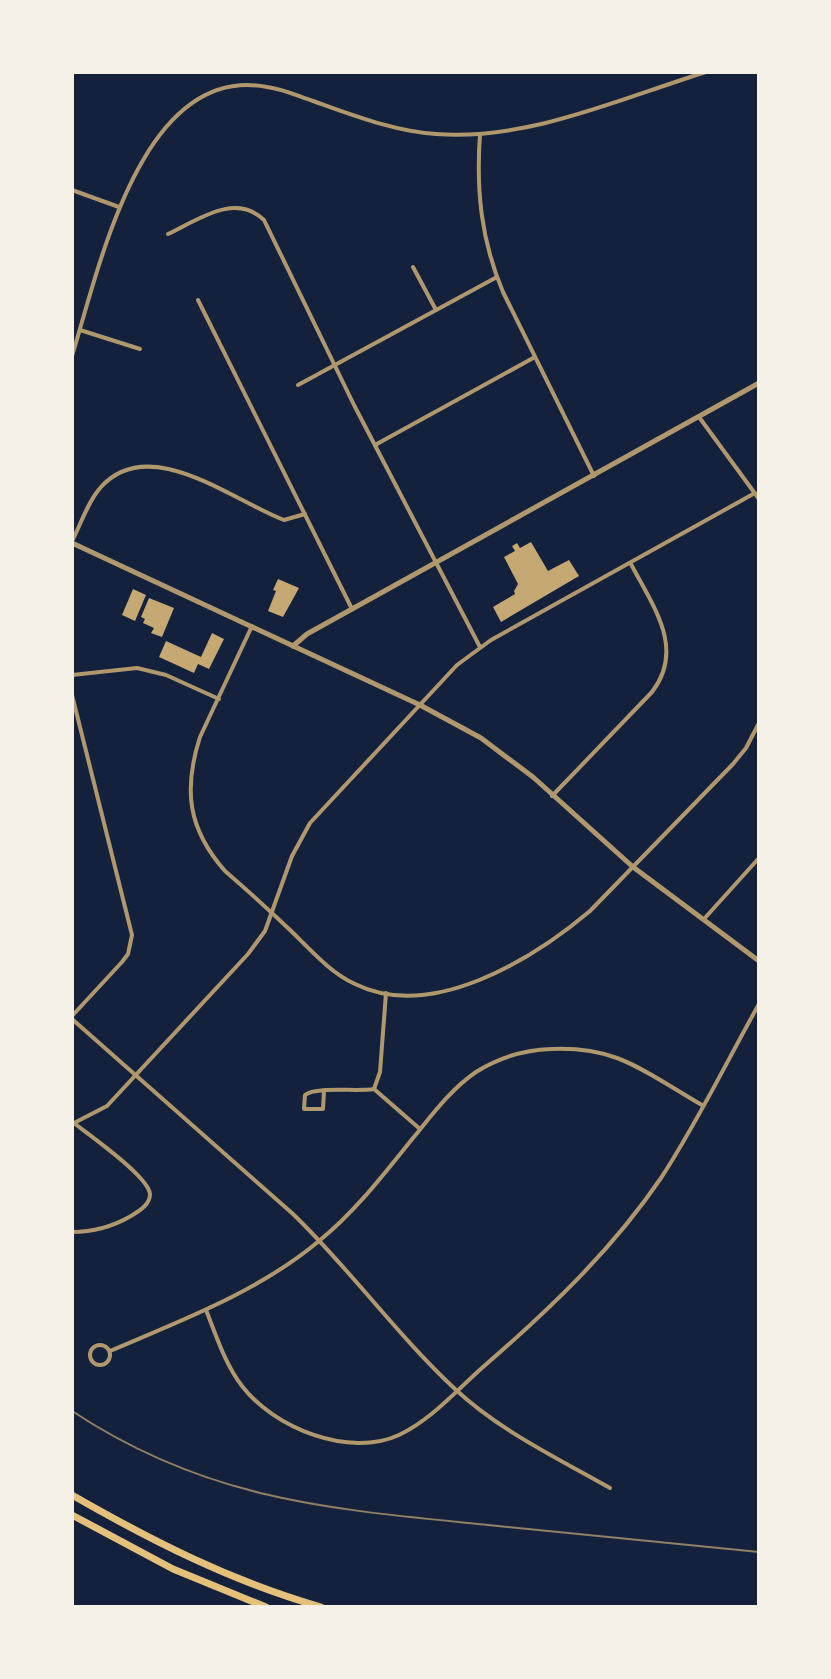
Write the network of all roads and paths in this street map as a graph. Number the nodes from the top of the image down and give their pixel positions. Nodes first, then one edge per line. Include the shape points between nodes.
1 (706, 72) edge
2 (480, 134) junction
3 (72, 190) edge
4 (119, 207) junction
5 (168, 234) dead end
6 (413, 267) dead end
7 (497, 277) junction
8 (198, 300) dead end
9 (436, 310) junction
10 (80, 330) junction
11 (140, 349) dead end
12 (72, 356) edge
13 (535, 357) junction
14 (335, 365) junction
15 (759, 383) edge
16 (298, 385) dead end
17 (699, 417) junction
18 (375, 445) junction
19 (594, 476) junction
20 (755, 493) junction
21 (759, 499) edge
22 (305, 514) junction
23 (72, 542) edge
24 (437, 563) junction
25 (631, 564) junction
26 (352, 609) junction
27 (252, 626) junction
28 (293, 646) junction
29 (480, 647) junction
30 (72, 675) edge
31 (72, 695) edge
32 (219, 699) junction
33 (420, 705) junction
34 (759, 723) edge
35 (552, 796) junction
36 (759, 858) edge
37 (633, 867) junction
38 (272, 913) junction
39 (702, 921) junction
40 (759, 961) edge
41 (386, 993) junction
42 (759, 1004) edge
43 (72, 1018) edge
44 (133, 1075) junction
45 (374, 1089) junction
46 (324, 1091) junction
47 (702, 1105) junction
48 (73, 1122) edge
49 (420, 1129) junction
50 (72, 1232) edge
51 (320, 1241) junction
52 (206, 1310) junction
53 (110, 1351) junction
54 (457, 1390) junction
55 (610, 1488) dead end
56 (72, 1495) edge
57 (72, 1515) edge
58 (266, 1607) edge
59 (321, 1607) edge

1 - 2 street via 550,121
2 - 4 street via 392,127 270,87 216,91 186,109 154,142
2 - 7 street via 480,209
3 - 4 street
4 - 10 street
5 - 14 street via 219,210 232,207 257,213
6 - 9 street
7 - 9 street
7 - 13 street
8 - 22 street
9 - 14 street
10 - 11 street
10 - 12 street
13 - 18 street
13 - 19 street
14 - 16 street
14 - 18 street
15 - 17 street
17 - 19 street
17 - 20 street
18 - 24 street
19 - 24 street
20 - 21 street
20 - 25 street
22 - 23 street via 280,519 177,471 146,466 118,474 101,487
22 - 26 street
23 - 27 street
24 - 26 street
24 - 29 street
25 - 29 street
25 - 35 street via 660,622 667,660 652,692
26 - 28 street
27 - 28 street
27 - 32 street
28 - 33 street
29 - 33 street
30 - 32 street via 137,668
31 - 43 street via 132,935 128,954
32 - 38 street via 194,756 192,810 212,856
33 - 35 street via 500,751
33 - 38 street via 310,823
34 - 37 street via 733,764
35 - 37 street
36 - 39 street
37 - 39 street
37 - 41 street via 566,932 503,972 439,991
38 - 41 street via 341,975
38 - 44 street via 248,954
39 - 40 street
41 - 45 street
42 - 47 street
43 - 44 street
44 - 48 street via 107,1106
44 - 51 street
45 - 46 street
45 - 49 street
46 - 46 street via 307,1093 304,1109 323,1109
47 - 49 street via 617,1058 580,1049 543,1050 508,1057 475,1073
47 - 54 street via 661,1177 598,1258
48 - 50 street via 142,1178 150,1192 145,1207 121,1222
49 - 51 street
51 - 52 street via 263,1281
51 - 54 street
52 - 53 street
52 - 54 street via 233,1372 253,1398 325,1440 359,1444 396,1437
53 - 53 street via 103,1345 94,1347 90,1356 96,1364 106,1363
54 - 55 street via 519,1437
56 - 59 main road via 186,1557
57 - 58 main road via 173,1569

